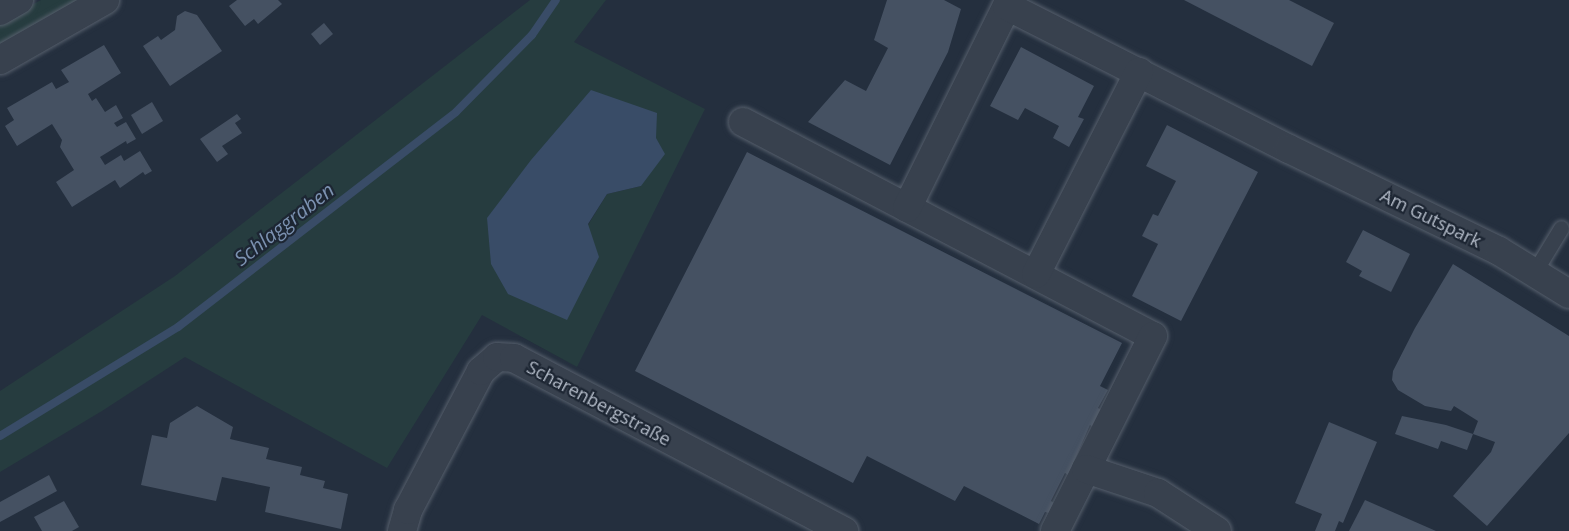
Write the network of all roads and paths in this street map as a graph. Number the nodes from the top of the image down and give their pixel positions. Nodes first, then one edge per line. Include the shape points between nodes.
1 (19, 0) edge
2 (105, 0) edge
3 (0, 11) edge
4 (0, 60) edge
5 (1139, 72) junction
6 (743, 122) dead end
7 (907, 208) junction
8 (1561, 228) dead end
9 (1535, 272) junction
10 (1036, 274) junction
11 (1569, 294) edge
12 (1086, 470) junction
13 (402, 531) edge
14 (844, 531) edge
15 (1055, 531) edge
16 (1217, 531) edge

1 - 3 street
2 - 4 street
5 - 7 street, Am Gutspark via 1007,6
5 - 9 street, Am Gutspark
5 - 10 street
6 - 7 street
7 - 10 street
8 - 9 lane
9 - 11 street, Am Gutspark
10 - 12 street via 1153,336
12 - 15 street
12 - 16 street via 1158,493
13 - 14 street, Scharenbergstraße via 408,510 481,371 497,357 514,358

